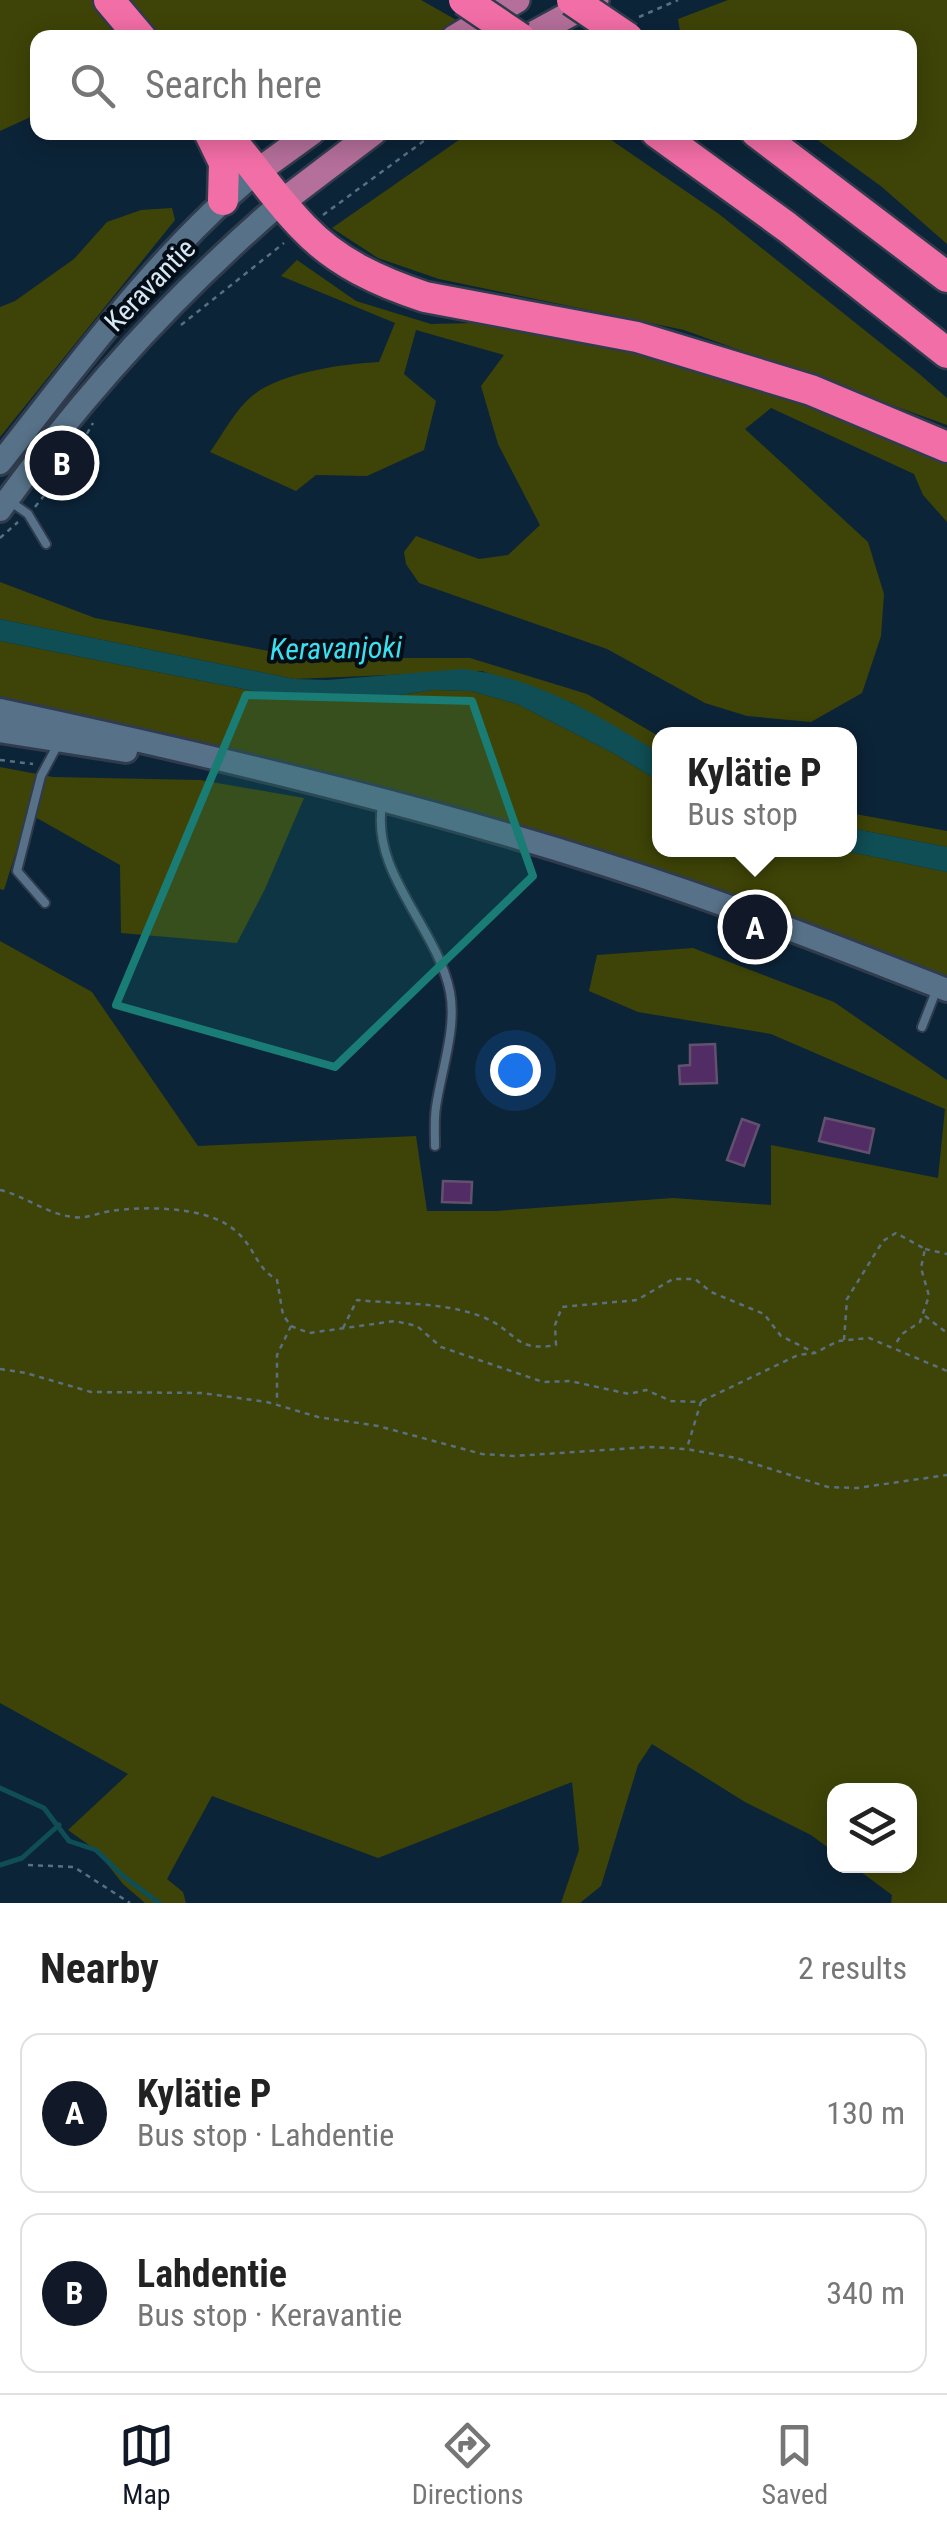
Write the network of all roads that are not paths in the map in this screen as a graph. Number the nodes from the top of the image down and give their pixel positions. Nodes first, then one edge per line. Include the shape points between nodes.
1 (109, 0) edge
2 (464, 0) edge
3 (518, 0) edge
4 (572, 0) edge
5 (596, 0) edge
6 (134, 30) edge
7 (467, 30) edge
8 (511, 30) edge
9 (538, 30) edge
10 (616, 30) edge
11 (213, 140) edge
12 (231, 140) edge
13 (301, 140) edge
14 (363, 140) edge
15 (667, 140) edge
16 (767, 140) edge
17 (258, 171) junction
18 (223, 200) junction
19 (282, 202) junction
20 (947, 277) edge
21 (947, 353) edge
22 (947, 446) edge
23 (0, 463) edge
24 (4, 504) edge
25 (46, 544) dead end
26 (0, 710) edge
27 (0, 730) edge
28 (62, 732) junction
29 (383, 801) junction
30 (46, 903) dead end
31 (942, 989) edge
32 (922, 1027) dead end
33 (435, 1146) dead end

1 - 6 highway
2 - 8 highway, bridge
3 - 7 main road
4 - 10 highway, bridge
5 - 9 main road
11 - 18 highway via 224,164
12 - 17 highway
13 - 17 main road, Keravantie
14 - 19 main road, Keravantie
15 - 21 highway
16 - 20 highway
17 - 18 main road, Keravantie
17 - 19 highway
18 - 23 main road, Keravantie via 151,273
19 - 22 highway via 347,264 392,286 637,336 811,390
19 - 24 main road, Keravantie via 134,344
24 - 25 lane via 28,514
26 - 28 main road
27 - 28 main road
28 - 29 main road
28 - 30 lane via 37,790 17,871
29 - 31 main road via 690,892
29 - 33 lane via 380,834 451,996
31 - 32 lane

